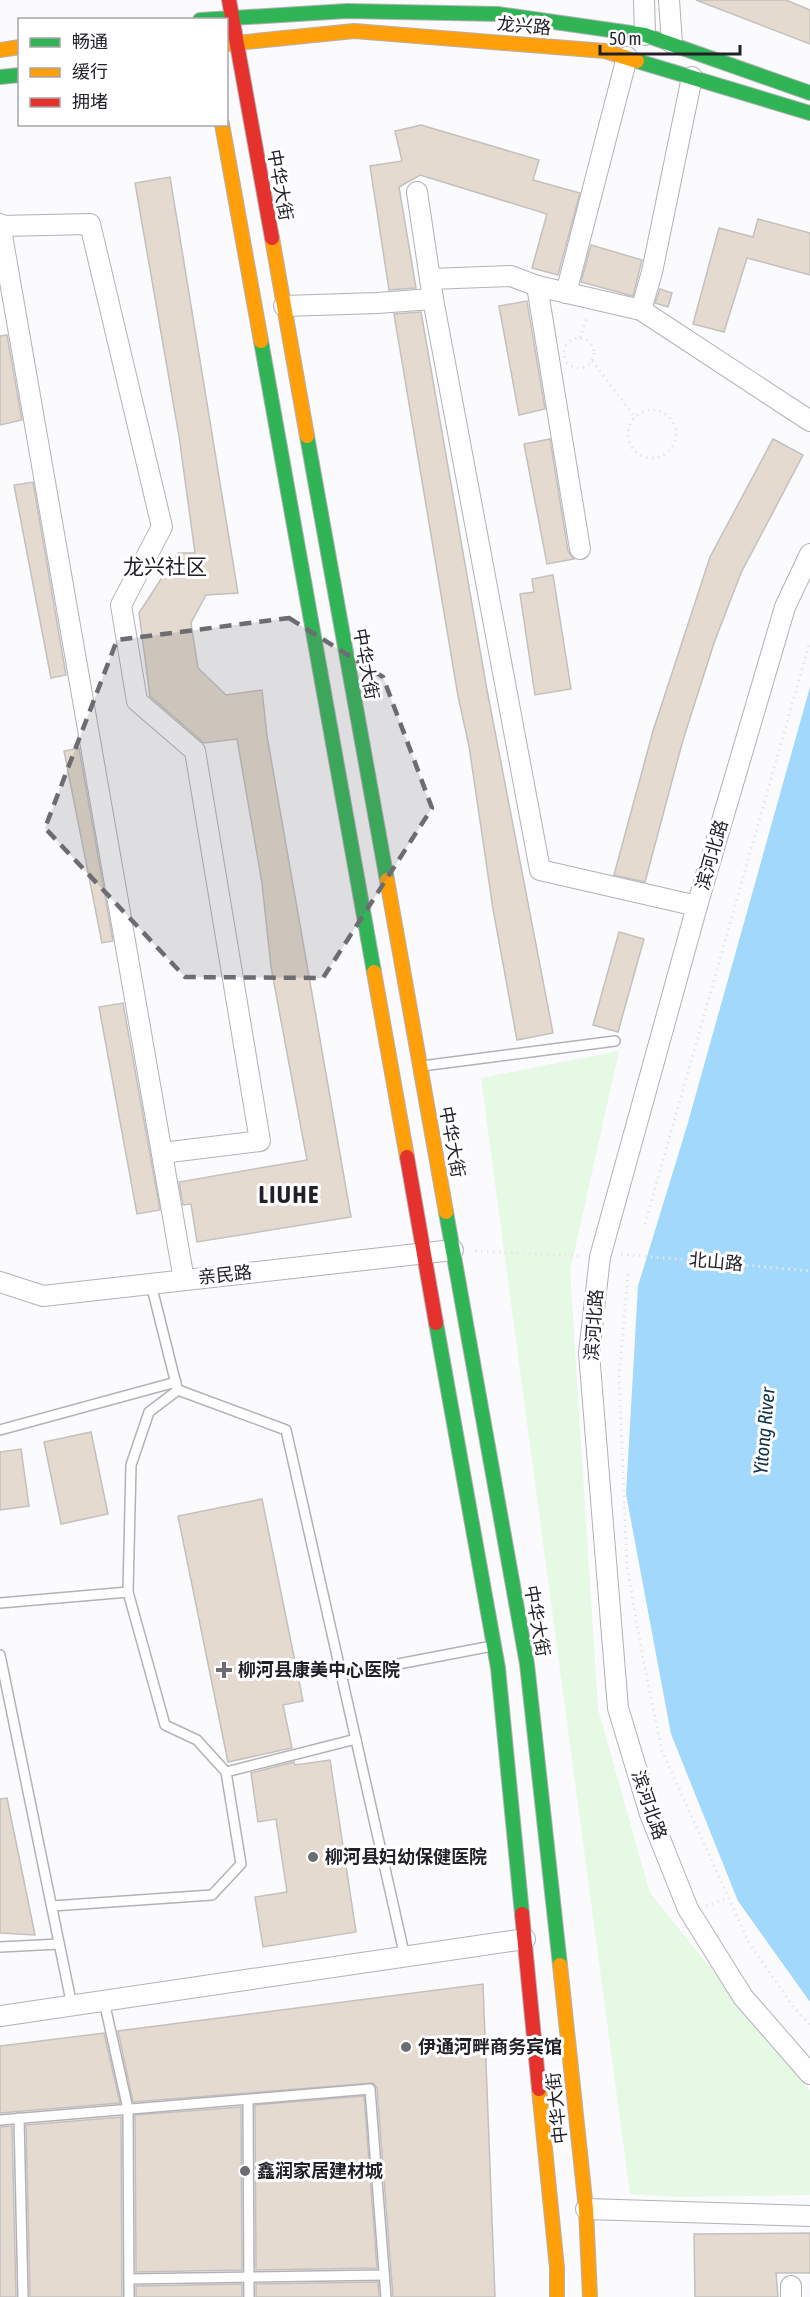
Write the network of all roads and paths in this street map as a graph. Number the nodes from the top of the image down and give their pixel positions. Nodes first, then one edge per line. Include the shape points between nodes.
1 (229, 0) edge
2 (644, 0) edge
3 (669, 0) edge
4 (232, 16) junction
5 (202, 17) edge
6 (645, 35) junction
7 (231, 43) edge
8 (672, 43) junction
9 (18, 47) edge
10 (0, 50) edge
11 (627, 57) junction
12 (18, 75) edge
13 (0, 77) edge
14 (692, 77) junction
15 (810, 93) edge
16 (810, 113) edge
17 (222, 126) edge
18 (417, 192) dead end
19 (0, 225) edge
20 (430, 279) junction
21 (537, 286) junction
22 (566, 292) junction
23 (433, 299) junction
24 (284, 306) junction
25 (641, 310) junction
26 (592, 361) junction
27 (635, 417) junction
28 (810, 421) edge
29 (580, 549) dead end
30 (810, 554) edge
31 (810, 641) edge
32 (697, 906) junction
33 (615, 1041) dead end
34 (420, 1066) junction
35 (162, 1153) junction
36 (645, 1224) dead end
37 (453, 1250) junction
38 (424, 1253) junction
39 (600, 1257) junction
40 (810, 1271) edge
41 (628, 1274) dead end
42 (184, 1280) junction
43 (0, 1282) edge
44 (151, 1284) junction
45 (177, 1386) junction
46 (0, 1430) edge
47 (128, 1592) junction
48 (0, 1603) edge
49 (494, 1646) junction
50 (0, 1655) edge
51 (341, 1675) junction
52 (356, 1739) junction
53 (226, 1773) junction
54 (728, 1898) junction
55 (51, 1906) junction
56 (705, 1906) dead end
57 (525, 1940) junction
58 (59, 1944) junction
59 (0, 1947) edge
60 (405, 1957) junction
61 (104, 2001) junction
62 (72, 2006) junction
63 (0, 2016) edge
64 (810, 2025) edge
65 (810, 2074) edge
66 (248, 2100) junction
67 (128, 2109) junction
68 (18, 2118) junction
69 (0, 2120) edge
70 (586, 2210) junction
71 (810, 2216) edge
72 (384, 2275) junction
73 (249, 2277) junction
74 (129, 2279) junction
75 (23, 2297) edge
76 (129, 2297) edge
77 (249, 2297) edge
78 (386, 2297) edge
79 (557, 2297) edge
80 (590, 2297) edge

1 - 4 main road, 中华大街
2 - 6 street
3 - 8 street
4 - 5 main road, 龙兴路
4 - 6 main road, 龙兴路 via 347,11 498,14
4 - 7 main road, 中华大街
6 - 8 main road, 龙兴路
7 - 11 main road, 龙兴路 via 354,31 605,51
7 - 24 main road, 中华大街
8 - 15 main road, 龙兴路
9 - 10 main road
11 - 14 main road, 龙兴路
11 - 22 street
12 - 13 main road
14 - 16 main road, 龙兴路
14 - 25 street
17 - 38 main road, 中华大街
18 - 20 street
19 - 35 street
19 - 35 street via 90,224 162,527 121,605 137,701 195,751 260,1141
20 - 21 street via 511,276
20 - 23 street
21 - 22 street
21 - 29 street
22 - 25 street
23 - 24 street
23 - 32 street via 540,870
24 - 34 main road, 中华大街
25 - 28 street
26 - 26 path via 592,346 587,341 580,338 567,345 565,360 570,366 578,368
26 - 27 path
27 - 27 path via 629,426 632,448 641,456 664,455 675,438 670,419 653,410
30 - 32 street, 滨河北路 via 785,607
31 - 36 path
32 - 39 street, 滨河北路
33 - 34 lane
34 - 37 main road, 中华大街
35 - 42 street
37 - 38 street, 亲民路
37 - 39 path, 北山路
37 - 70 main road, 中华大街 via 527,1664
38 - 42 street, 亲民路
38 - 49 main road, 中华大街
39 - 40 path, 北山路, bridge via 621,1254
39 - 65 street, 滨河北路 via 589,1353 618,1708 650,1814 688,1908 743,1997
41 - 54 path via 619,1377 627,1566 662,1751
42 - 44 street, 亲民路
43 - 44 street, 亲民路 via 43,1296
44 - 45 lane
45 - 46 lane
45 - 47 lane via 148,1412 130,1465
45 - 51 lane via 286,1430
47 - 48 lane
47 - 53 lane via 165,1725 197,1740
49 - 51 lane
49 - 57 main road, 中华大街
50 - 55 lane
51 - 52 lane
52 - 53 lane
52 - 60 lane
53 - 55 lane via 241,1864 212,1895
54 - 56 path
54 - 64 path via 749,1942
55 - 58 lane
57 - 60 street
57 - 79 main road, 中华大街
58 - 59 lane
58 - 62 lane
60 - 61 street
61 - 62 street
61 - 67 lane
62 - 63 street
66 - 67 lane
66 - 72 lane via 370,2089
66 - 73 lane
67 - 68 lane
67 - 74 lane
68 - 69 lane
68 - 75 lane
70 - 71 street
70 - 80 main road, 中华大街
72 - 73 lane
72 - 78 lane
73 - 74 lane
73 - 77 lane
74 - 76 lane

